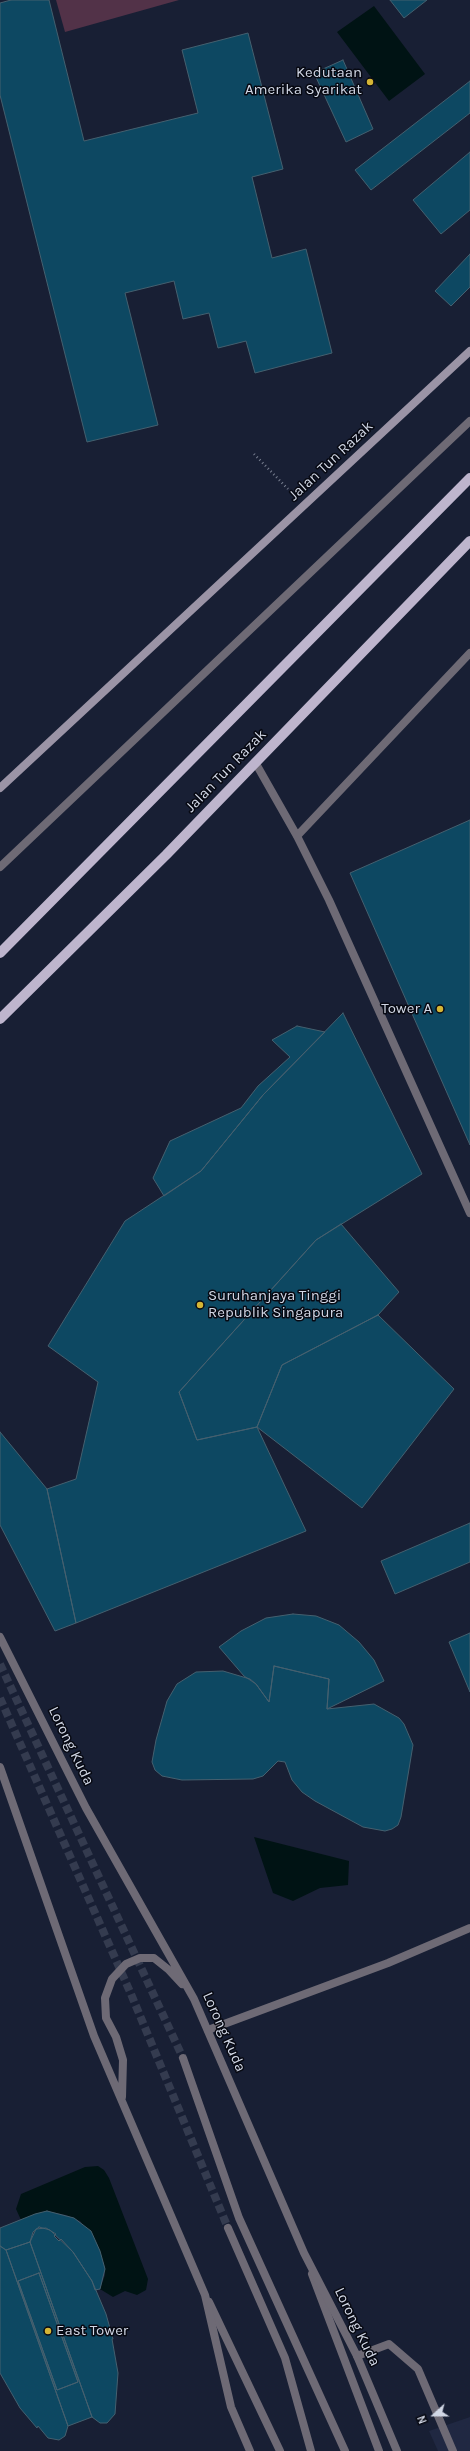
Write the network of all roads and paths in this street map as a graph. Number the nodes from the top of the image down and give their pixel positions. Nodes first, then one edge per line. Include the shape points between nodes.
1 (470, 351) edge
2 (470, 421) edge
3 (254, 454) dead end
4 (470, 478) edge
5 (305, 507) junction
6 (470, 541) edge
7 (470, 654) edge
8 (255, 762) junction
9 (0, 788) edge
10 (297, 836) junction
11 (0, 867) edge
12 (0, 953) edge
13 (0, 1020) edge
14 (470, 1213) edge
15 (0, 1637) edge
16 (0, 1767) edge
17 (470, 1928) edge
18 (194, 1999) junction
19 (208, 2030) junction
20 (183, 2058) tunnel mouth
21 (122, 2100) junction
22 (228, 2228) tunnel mouth
23 (304, 2253) junction
24 (205, 2295) junction
25 (357, 2356) junction
26 (250, 2451) edge
27 (280, 2451) edge
28 (311, 2451) edge
29 (345, 2451) edge
30 (379, 2451) edge
31 (397, 2451) edge
32 (453, 2451) edge

1 - 5 main road, Jalan Tun Razak
2 - 11 street
3 - 5 path
4 - 12 main road
5 - 9 main road, Jalan Tun Razak
6 - 8 main road, Jalan Tun Razak
7 - 10 street
8 - 10 street
8 - 13 main road, Jalan Tun Razak via 166,855
10 - 14 street via 329,900
15 - 18 street, Lorong Kuda via 86,1808
16 - 21 street via 94,2036
17 - 19 street via 380,1966
18 - 19 street, Lorong Kuda
18 - 21 street via 169,1970 154,1958 140,1958 126,1964 112,1978 105,1998 106,2018 123,2060
19 - 23 street, Lorong Kuda
20 - 29 street via 239,2218
21 - 24 street
22 - 28 street via 285,2358
23 - 25 street, Lorong Kuda
23 - 30 street
24 - 26 street via 231,2407
24 - 27 street
25 - 31 street, Lorong Kuda
25 - 32 street via 389,2344 418,2369

